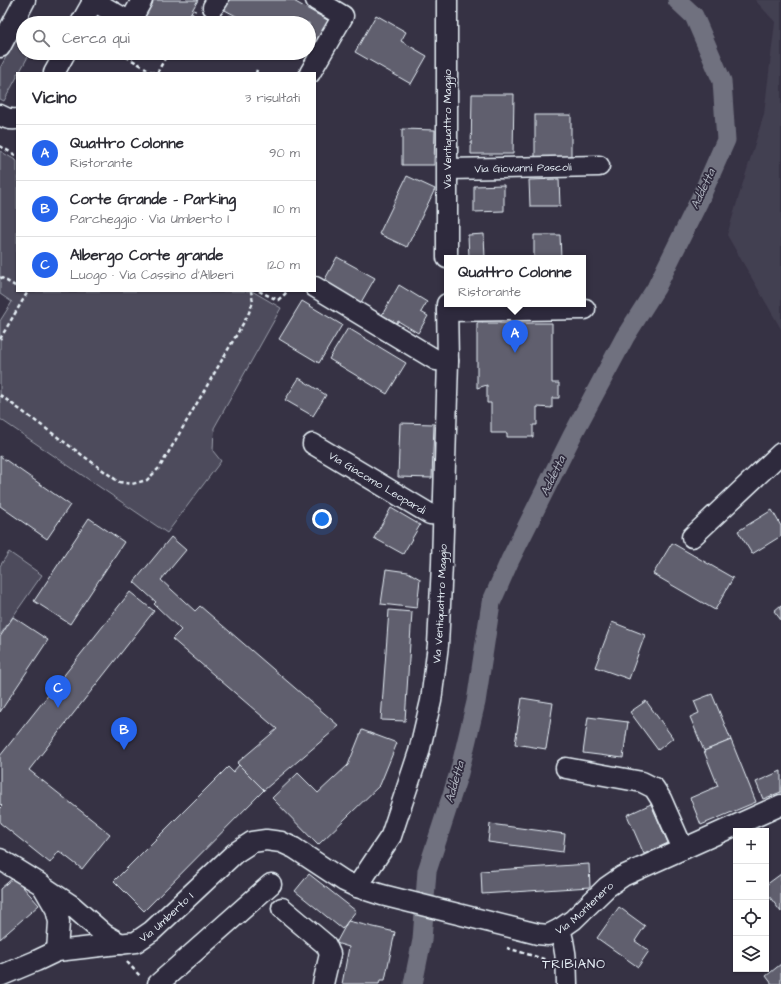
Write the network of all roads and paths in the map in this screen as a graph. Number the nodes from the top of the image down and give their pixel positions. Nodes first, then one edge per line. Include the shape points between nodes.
1 (26, 0) edge
2 (93, 0) edge
3 (142, 0) edge
4 (316, 0) edge
5 (447, 0) edge
6 (17, 16) edge
7 (85, 16) edge
8 (121, 16) edge
9 (134, 16) edge
10 (16, 18) edge
11 (0, 47) edge
12 (61, 60) edge
13 (132, 60) edge
14 (164, 60) edge
15 (55, 72) edge
16 (152, 72) edge
17 (158, 72) edge
18 (311, 72) edge
19 (0, 115) edge
20 (16, 119) edge
21 (0, 146) edge
22 (16, 155) edge
23 (599, 166) dead end
24 (448, 170) junction
25 (448, 255) edge
26 (0, 277) edge
27 (16, 286) edge
28 (316, 288) edge
29 (26, 292) edge
30 (251, 292) edge
31 (261, 292) edge
32 (286, 292) edge
33 (447, 308) edge
34 (585, 310) dead end
35 (0, 339) edge
36 (448, 361) junction
37 (0, 395) edge
38 (313, 444) dead end
39 (781, 453) edge
40 (443, 514) junction
41 (692, 537) dead end
42 (566, 768) dead end
43 (778, 806) edge
44 (683, 849) junction
45 (0, 859) edge
46 (271, 884) dead end
47 (42, 886) junction
48 (358, 887) junction
49 (282, 908) dead end
50 (560, 929) junction
51 (506, 948) dead end
52 (57, 951) junction
53 (123, 952) junction
54 (549, 961) dead end
55 (0, 976) edge
56 (150, 982) edge
57 (323, 984) edge
58 (567, 984) edge

1 - 6 street
2 - 7 street
2 - 8 street
3 - 9 street
4 - 18 street via 343,16
5 - 24 street, Via Ventiquattro Maggio
10 - 11 street
12 - 15 street
13 - 16 path
14 - 17 path
19 - 20 street
21 - 22 path
23 - 24 street, Via Giovanni Pascoli
24 - 25 street, Via Ventiquattro Maggio
26 - 27 path
28 - 36 street via 436,360
29 - 35 path
30 - 37 path via 253,302 248,315 160,467 147,480 132,484 119,482
31 - 32 path via 278,300
33 - 34 street
33 - 36 street, Via Ventiquattro Maggio
36 - 40 street, Via Ventiquattro Maggio
38 - 40 street, Via Giacomo Leopardi via 430,514
39 - 41 street
40 - 48 street, Via Ventiquattro Maggio via 438,645 431,701 419,752 391,836
42 - 44 street via 642,782 654,788 661,798
43 - 44 street, Via Montenero
44 - 50 street, Via Montenero via 623,876
45 - 47 street
46 - 56 street
47 - 52 street via 56,909 59,922
47 - 53 street via 72,905
48 - 50 street, Via Montenero via 538,934 548,935
48 - 53 street, Via Umberto I via 280,842 252,842 235,853 152,931
49 - 57 street via 326,945 330,954
50 - 58 street via 567,963
51 - 54 path
52 - 53 street, Via Umberto I
52 - 55 street
53 - 56 path

